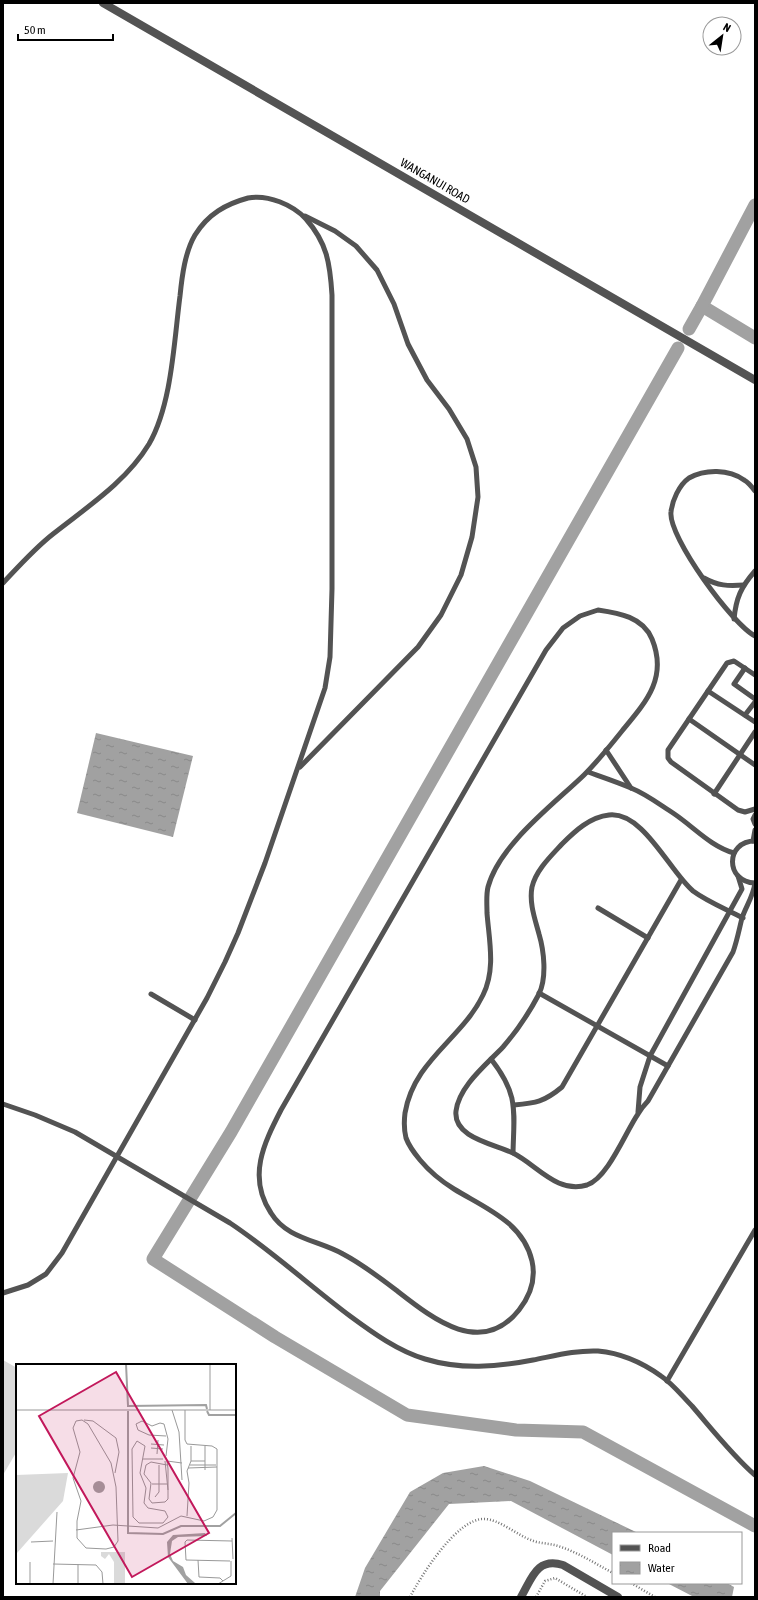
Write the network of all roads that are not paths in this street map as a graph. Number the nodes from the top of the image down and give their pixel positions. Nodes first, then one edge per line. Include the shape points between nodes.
1 (103, 3) edge
2 (302, 215) junction
3 (755, 380) edge
4 (755, 491) edge
5 (755, 571) edge
6 (702, 577) junction
7 (3, 583) edge
8 (744, 585) junction
9 (734, 619) junction
10 (754, 635) edge
11 (745, 668) junction
12 (755, 675) edge
13 (708, 691) junction
14 (755, 700) edge
15 (745, 715) junction
16 (689, 719) junction
17 (755, 722) edge
18 (755, 732) edge
19 (606, 750) junction
20 (740, 755) junction
21 (755, 765) edge
22 (298, 769) junction
23 (588, 772) junction
24 (631, 788) junction
25 (714, 794) junction
26 (755, 810) edge
27 (755, 814) edge
28 (755, 824) edge
29 (755, 830) edge
30 (754, 841) edge
31 (734, 854) junction
32 (738, 876) junction
33 (682, 880) junction
34 (755, 882) edge
35 (598, 908) dead end
36 (731, 912) junction
37 (742, 918) junction
38 (648, 938) junction
39 (539, 993) junction
40 (151, 994) dead end
41 (195, 1020) junction
42 (597, 1026) junction
43 (650, 1056) junction
44 (491, 1059) junction
45 (668, 1066) junction
46 (3, 1104) edge
47 (514, 1105) junction
48 (638, 1114) junction
49 (513, 1153) junction
50 (117, 1157) junction
51 (755, 1230) edge
52 (3, 1293) edge
53 (667, 1381) junction
54 (755, 1475) edge
55 (521, 1597) edge
56 (618, 1597) edge

1 - 3 street, WANGANUI ROAD
2 - 7 lane via 282,202 251,198 233,202 219,209 205,222 188,252 181,284 166,395 159,422 149,443 136,463 121,479 51,535
2 - 22 lane via 316,231 325,249 331,271 332,589 330,657 325,688
2 - 22 lane via 335,230 356,246 377,270 426,380 449,409 467,439 476,467 478,497 472,537 461,574 441,615 418,647
4 - 6 lane via 745,480 727,472 706,472 688,479 676,495 670,514 675,531 687,556
5 - 8 lane
6 - 8 lane via 715,584
6 - 9 lane
8 - 9 lane via 736,603
9 - 10 lane
11 - 12 lane
11 - 13 lane via 734,661 729,662
11 - 14 lane via 734,684
13 - 15 lane
13 - 16 lane
14 - 15 lane
15 - 17 lane
16 - 20 lane
16 - 25 lane via 668,750 668,758
18 - 20 lane
19 - 23 lane
19 - 23 lane via 647,701 655,683 658,652 650,633 638,621 620,613 598,610 580,616 563,628 546,650 280,1110 267,1136 260,1159 258,1178 263,1197 271,1214 282,1226 299,1237 340,1252 362,1265 424,1311 446,1325 464,1332 482,1333 512,1319 531,1289 534,1269 530,1251 505,1219 430,1172 413,1152 406,1138 404,1120 407,1102 414,1084 427,1064 476,1007 484,994 490,977 492,956 486,904 488,887 495,870 517,838
19 - 24 lane
20 - 21 lane
20 - 25 lane
22 - 41 lane via 238,933
23 - 24 lane
24 - 31 lane via 652,799 707,839
25 - 26 lane via 740,812
27 - 28 lane
29 - 30 lane
30 - 31 lane via 742,844
31 - 32 lane via 733,868
32 - 34 lane via 746,881
32 - 36 lane via 742,889
33 - 36 lane via 693,891
33 - 38 lane
33 - 39 lane via 643,831 622,817 611,815 596,818 583,825 550,858 532,887 534,915 542,950 542,985
34 - 37 lane via 753,894
35 - 38 lane
36 - 37 lane
36 - 43 lane
37 - 45 lane via 733,952
38 - 42 lane
39 - 42 lane
39 - 44 lane via 516,1031
40 - 41 lane
41 - 50 lane
42 - 43 lane
42 - 47 lane via 562,1087 550,1098
43 - 45 lane
43 - 48 lane via 640,1087
44 - 47 lane via 512,1092
44 - 49 lane via 473,1077 462,1094 456,1110 456,1120 464,1131 478,1140
45 - 48 lane
46 - 50 lane via 75,1132
47 - 49 lane
48 - 49 lane via 609,1164 589,1184 566,1186 554,1181
50 - 52 lane via 62,1253 46,1274 28,1285
50 - 53 lane via 230,1223 372,1332 424,1359 469,1367 531,1360 571,1352 597,1351 621,1356 643,1365
51 - 53 lane
53 - 54 lane
55 - 56 street via 537,1570 545,1564 554,1562

